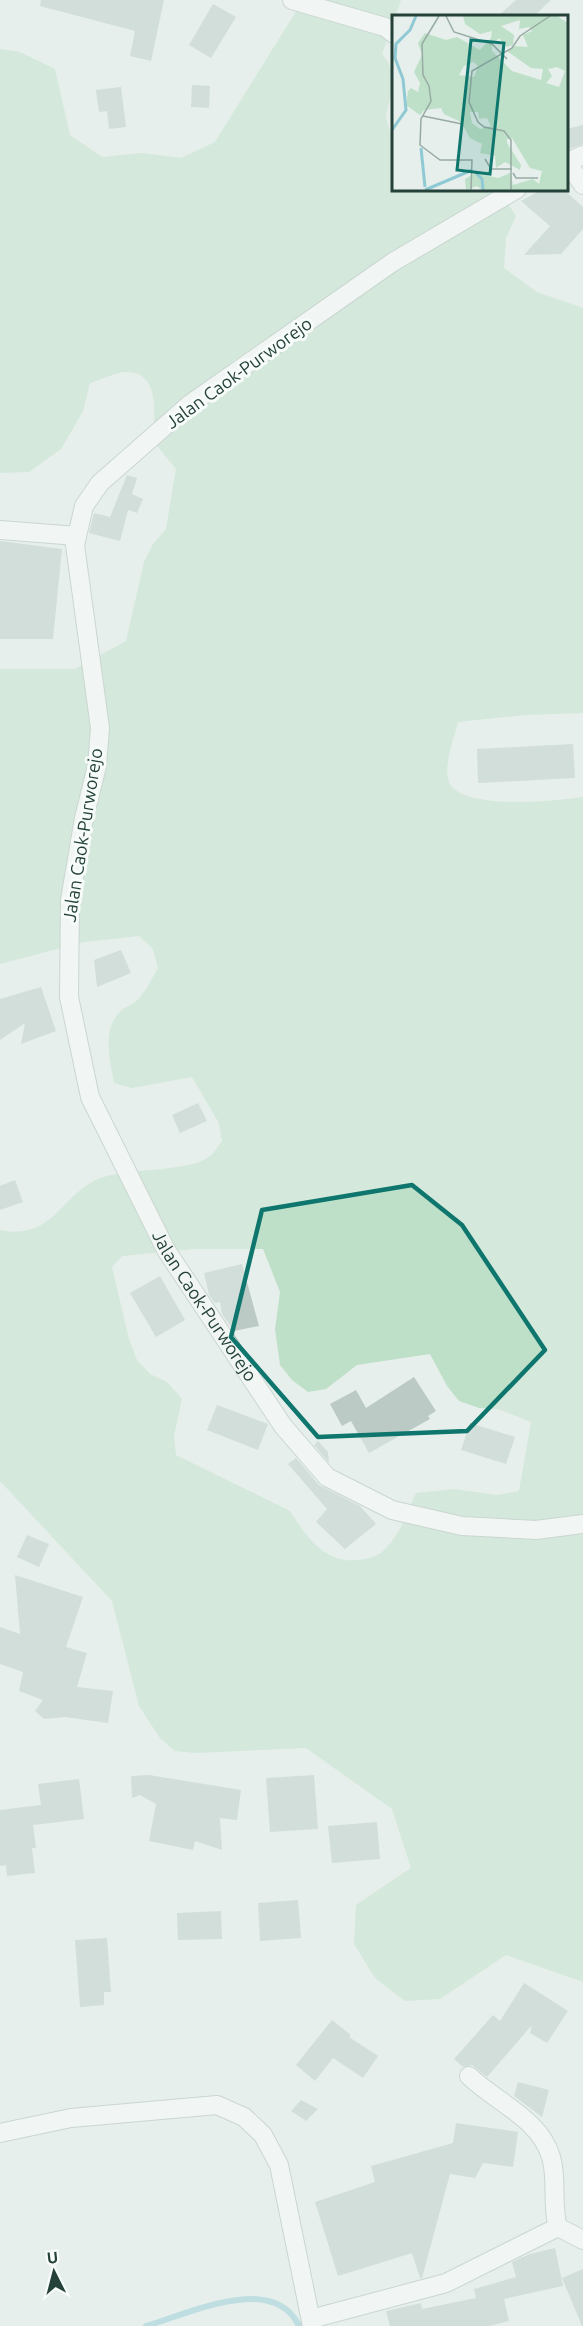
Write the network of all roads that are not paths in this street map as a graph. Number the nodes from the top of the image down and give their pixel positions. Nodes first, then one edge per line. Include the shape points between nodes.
1 (292, 0) edge
2 (392, 32) edge
3 (571, 160) edge
4 (583, 186) edge
5 (515, 190) edge
6 (0, 530) edge
7 (77, 536) junction
8 (583, 1524) edge
9 (469, 2076) dead end
10 (0, 2133) edge
11 (558, 2227) junction
12 (583, 2240) edge
13 (312, 2323) edge

1 - 2 street via 386,27
3 - 4 street
5 - 7 street, Jalan Caok-Purworejo via 393,262 190,404 100,483 84,506
6 - 7 street
7 - 8 street, Jalan Caok-Purworejo via 77,578 100,728 97,765 70,900 69,997 90,1097 166,1250 283,1426 327,1477 392,1510 462,1526 536,1530
9 - 11 street via 532,2125 544,2141 551,2157
10 - 13 street via 71,2118 218,2105 244,2117 263,2135 279,2165
11 - 12 street
11 - 13 street via 446,2283

